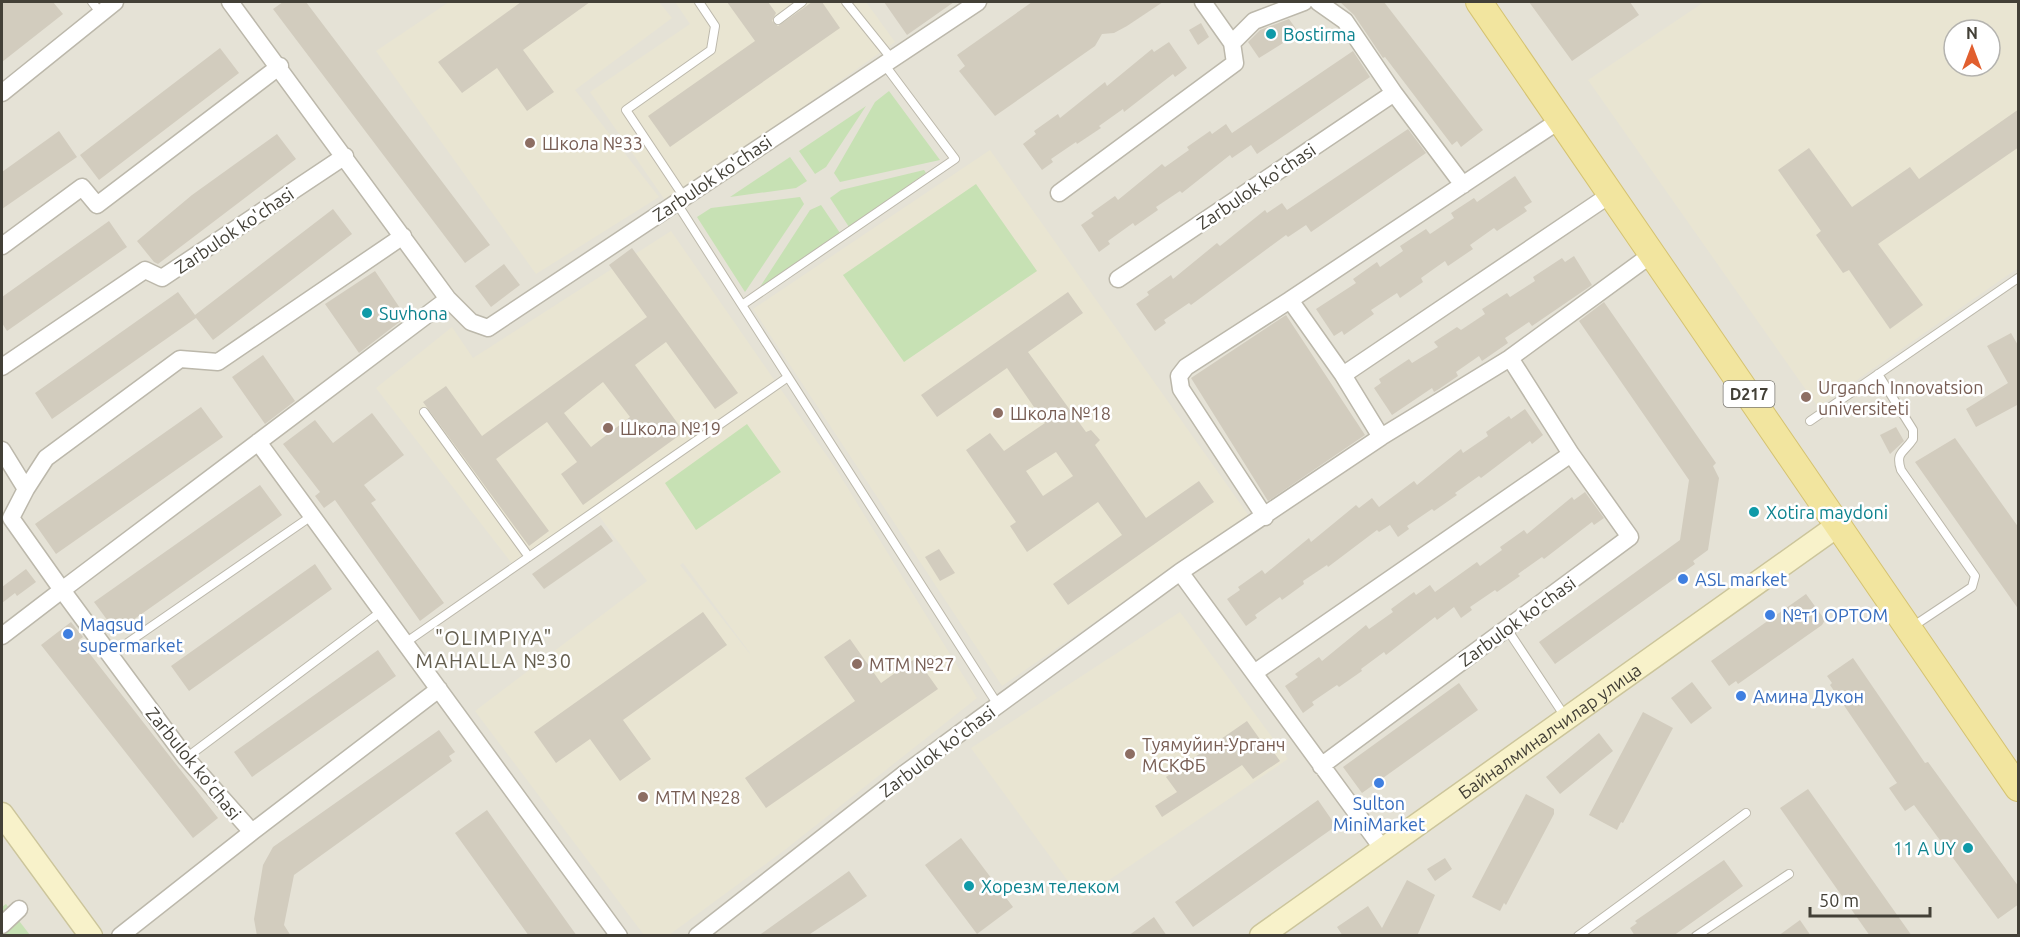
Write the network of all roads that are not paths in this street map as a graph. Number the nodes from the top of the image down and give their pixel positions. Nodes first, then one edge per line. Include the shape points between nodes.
1 (115, 2) edge
2 (230, 2) edge
3 (699, 2) edge
4 (802, 2) edge
5 (846, 2) edge
6 (978, 2) edge
7 (1203, 2) edge
8 (1304, 2) edge
9 (1318, 2) edge
10 (1484, 3) edge
11 (96, 7) edge
12 (778, 20) dead end
13 (1232, 43) junction
14 (887, 61) junction
15 (280, 66) junction
16 (2, 93) edge
17 (1394, 93) junction
18 (1560, 120) junction
19 (345, 156) junction
20 (1463, 185) junction
21 (1059, 193) dead end
22 (1611, 194) junction
23 (680, 200) junction
24 (403, 236) junction
25 (2, 246) edge
26 (1652, 254) junction
27 (2019, 278) edge
28 (1118, 279) dead end
29 (448, 299) junction
30 (1290, 300) junction
31 (742, 305) junction
32 (1510, 358) junction
33 (2, 367) edge
34 (1878, 374) junction
35 (1343, 375) junction
36 (788, 377) junction
37 (424, 412) dead end
38 (1810, 421) dead end
39 (1381, 438) junction
40 (258, 442) junction
41 (2, 450) edge
42 (1571, 454) junction
43 (26, 489) junction
44 (313, 515) junction
45 (1265, 517) junction
46 (1837, 526) junction
47 (529, 557) junction
48 (1180, 572) junction
49 (62, 590) junction
50 (382, 611) junction
51 (1507, 629) junction
52 (1909, 629) junction
53 (2, 636) edge
54 (405, 643) junction
55 (110, 655) junction
56 (1254, 673) junction
57 (439, 689) junction
58 (998, 705) junction
59 (1566, 717) junction
60 (186, 758) junction
61 (1321, 766) junction
62 (2019, 788) edge
63 (1746, 813) dead end
64 (2, 814) edge
65 (252, 832) junction
66 (1382, 848) junction
67 (1789, 874) dead end
68 (20, 909) dead end
69 (2, 925) edge
70 (92, 936) edge
71 (120, 936) edge
72 (619, 936) edge
73 (697, 936) edge
74 (1261, 936) edge
75 (1578, 936) edge
76 (1696, 936) edge

1 - 11 street
2 - 15 street, Zarbulok ko'chasi
3 - 23 lane via 715,26 711,50 626,110
4 - 12 lane
5 - 14 lane
6 - 14 street, Zarbulok ko'chasi
7 - 13 street
8 - 13 street via 1254,21
9 - 17 street via 1345,21
10 - 18 main road, D217
11 - 16 street
13 - 21 street via 1235,63
14 - 23 street, Zarbulok ko'chasi
14 - 31 lane via 955,159
15 - 19 street, Zarbulok ko'chasi
15 - 25 street via 97,205 82,187
17 - 20 street
17 - 28 street, Zarbulok ko'chasi
18 - 20 street
18 - 22 main road, D217
19 - 24 street, Zarbulok ko'chasi
19 - 33 street, Zarbulok ko'chasi via 162,278 145,270
20 - 30 street
22 - 26 main road, D217
22 - 35 street
23 - 29 street, Zarbulok ko'chasi via 488,328 471,322
23 - 31 lane
24 - 29 street, Zarbulok ko'chasi
24 - 43 street, Zarbulok ko'chasi via 218,362 180,359 46,459
26 - 32 street
26 - 46 main road, D217
27 - 34 lane
29 - 40 street
30 - 35 street
30 - 45 street via 1186,367 1179,376 1181,389
31 - 36 lane
32 - 39 street, Zarbulok ko'chasi
32 - 42 street, Zarbulok ko'chasi
34 - 38 lane
34 - 52 lane via 1913,430 1913,439 1899,452 1901,470 1975,576 1972,587
35 - 39 street
36 - 47 lane
36 - 58 lane
37 - 47 lane
39 - 45 street, Zarbulok ko'chasi
40 - 44 street
40 - 49 street
41 - 43 street
42 - 51 street, Zarbulok ko'chasi via 1630,537
42 - 56 street
43 - 49 street, Zarbulok ko'chasi via 11,518
44 - 50 street
44 - 55 lane
45 - 48 street, Zarbulok ko'chasi
46 - 52 main road, D217
46 - 59 street, Байналминалчилар улица
47 - 54 lane
48 - 56 street
48 - 58 street, Zarbulok ko'chasi
49 - 53 street
49 - 55 street, Zarbulok ko'chasi
50 - 54 street
50 - 60 lane
51 - 59 lane
51 - 61 street, Zarbulok ko'chasi
52 - 62 main road, D217
54 - 57 street
55 - 60 street, Zarbulok ko'chasi
56 - 61 street
57 - 65 street, Zarbulok ko'chasi
57 - 72 street
58 - 73 street, Zarbulok ko'chasi
59 - 66 street, Байналминалчилар улица
60 - 65 street, Zarbulok ko'chasi
61 - 66 street
63 - 75 lane
64 - 70 street
65 - 71 street
66 - 74 street, Байналминалчилар улица
67 - 76 lane
68 - 69 street

